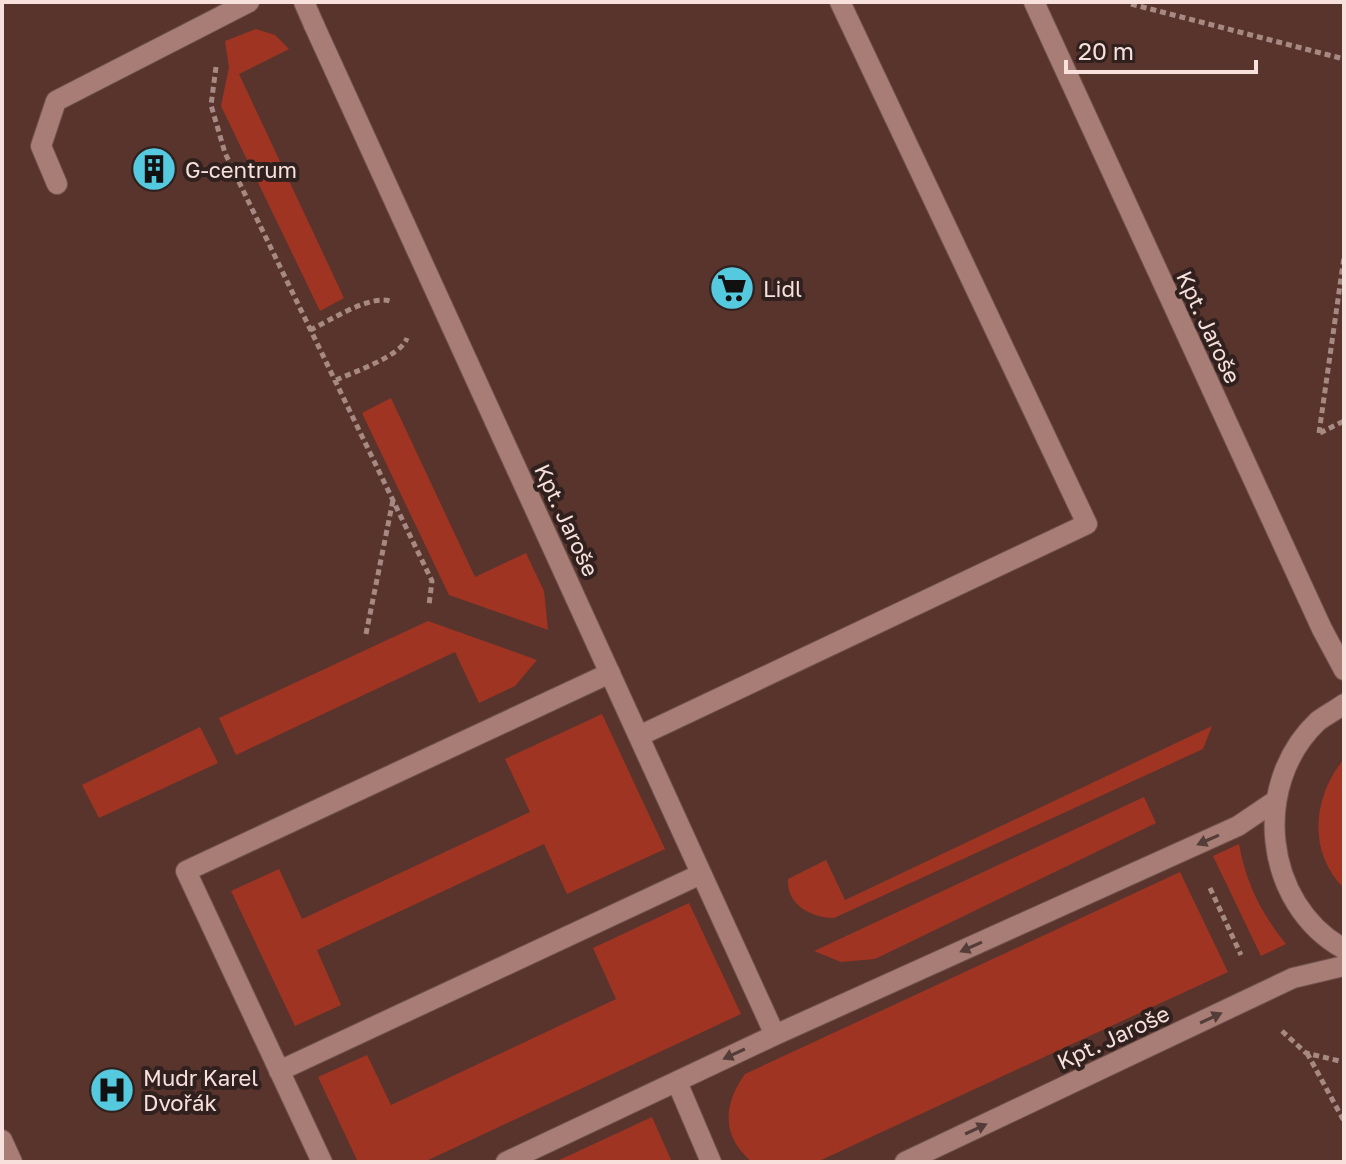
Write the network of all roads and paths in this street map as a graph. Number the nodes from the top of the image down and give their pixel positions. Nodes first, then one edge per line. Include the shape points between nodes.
1 (249, 2) edge
2 (304, 2) edge
3 (840, 2) edge
4 (1034, 2) edge
5 (1131, 4) dead end
6 (204, 25) junction
7 (1344, 59) edge
8 (57, 184) dead end
9 (1344, 257) edge
10 (397, 303) dead end
11 (410, 329) dead end
12 (310, 330) junction
13 (336, 380) junction
14 (1344, 421) edge
15 (393, 499) junction
16 (429, 605) dead end
17 (366, 634) dead end
18 (1344, 670) edge
19 (610, 673) junction
20 (1344, 704) edge
21 (639, 736) junction
22 (1275, 801) junction
23 (701, 874) junction
24 (1204, 874) dead end
25 (1344, 949) edge
26 (1246, 965) dead end
27 (1344, 966) edge
28 (1272, 1021) dead end
29 (775, 1035) junction
30 (1306, 1053) junction
31 (1344, 1062) edge
32 (279, 1071) junction
33 (677, 1082) junction
34 (1344, 1121) edge
35 (2, 1140) edge
36 (12, 1162) edge
37 (322, 1162) edge
38 (506, 1162) edge
39 (711, 1162) edge
40 (905, 1162) edge

1 - 6 street
2 - 19 street, Kpt. Jaroše
3 - 21 street via 1087,524
4 - 18 street, Kpt. Jaroše
5 - 7 path
6 - 8 street via 56,101 41,146
6 - 12 path via 217,61 211,105 225,153
9 - 14 path via 1319,433
10 - 12 path via 370,301
11 - 13 path via 405,344 395,352
12 - 13 path
13 - 15 path
15 - 16 path via 432,581
15 - 17 path
19 - 21 street, Kpt. Jaroše
19 - 32 street via 186,871
20 - 22 street via 1318,721 1291,757
21 - 23 street, Kpt. Jaroše
22 - 25 street via 1274,840 1283,879 1302,914
22 -> 29 street via 1238,826
23 - 29 street, Kpt. Jaroše
23 - 32 street
24 - 26 path
40 -> 27 street, Kpt. Jaroše via 1293,978
28 - 30 path
29 -> 33 street
30 - 31 path
30 - 34 path
32 - 37 street
33 - 38 street
33 - 39 street
35 - 36 street

